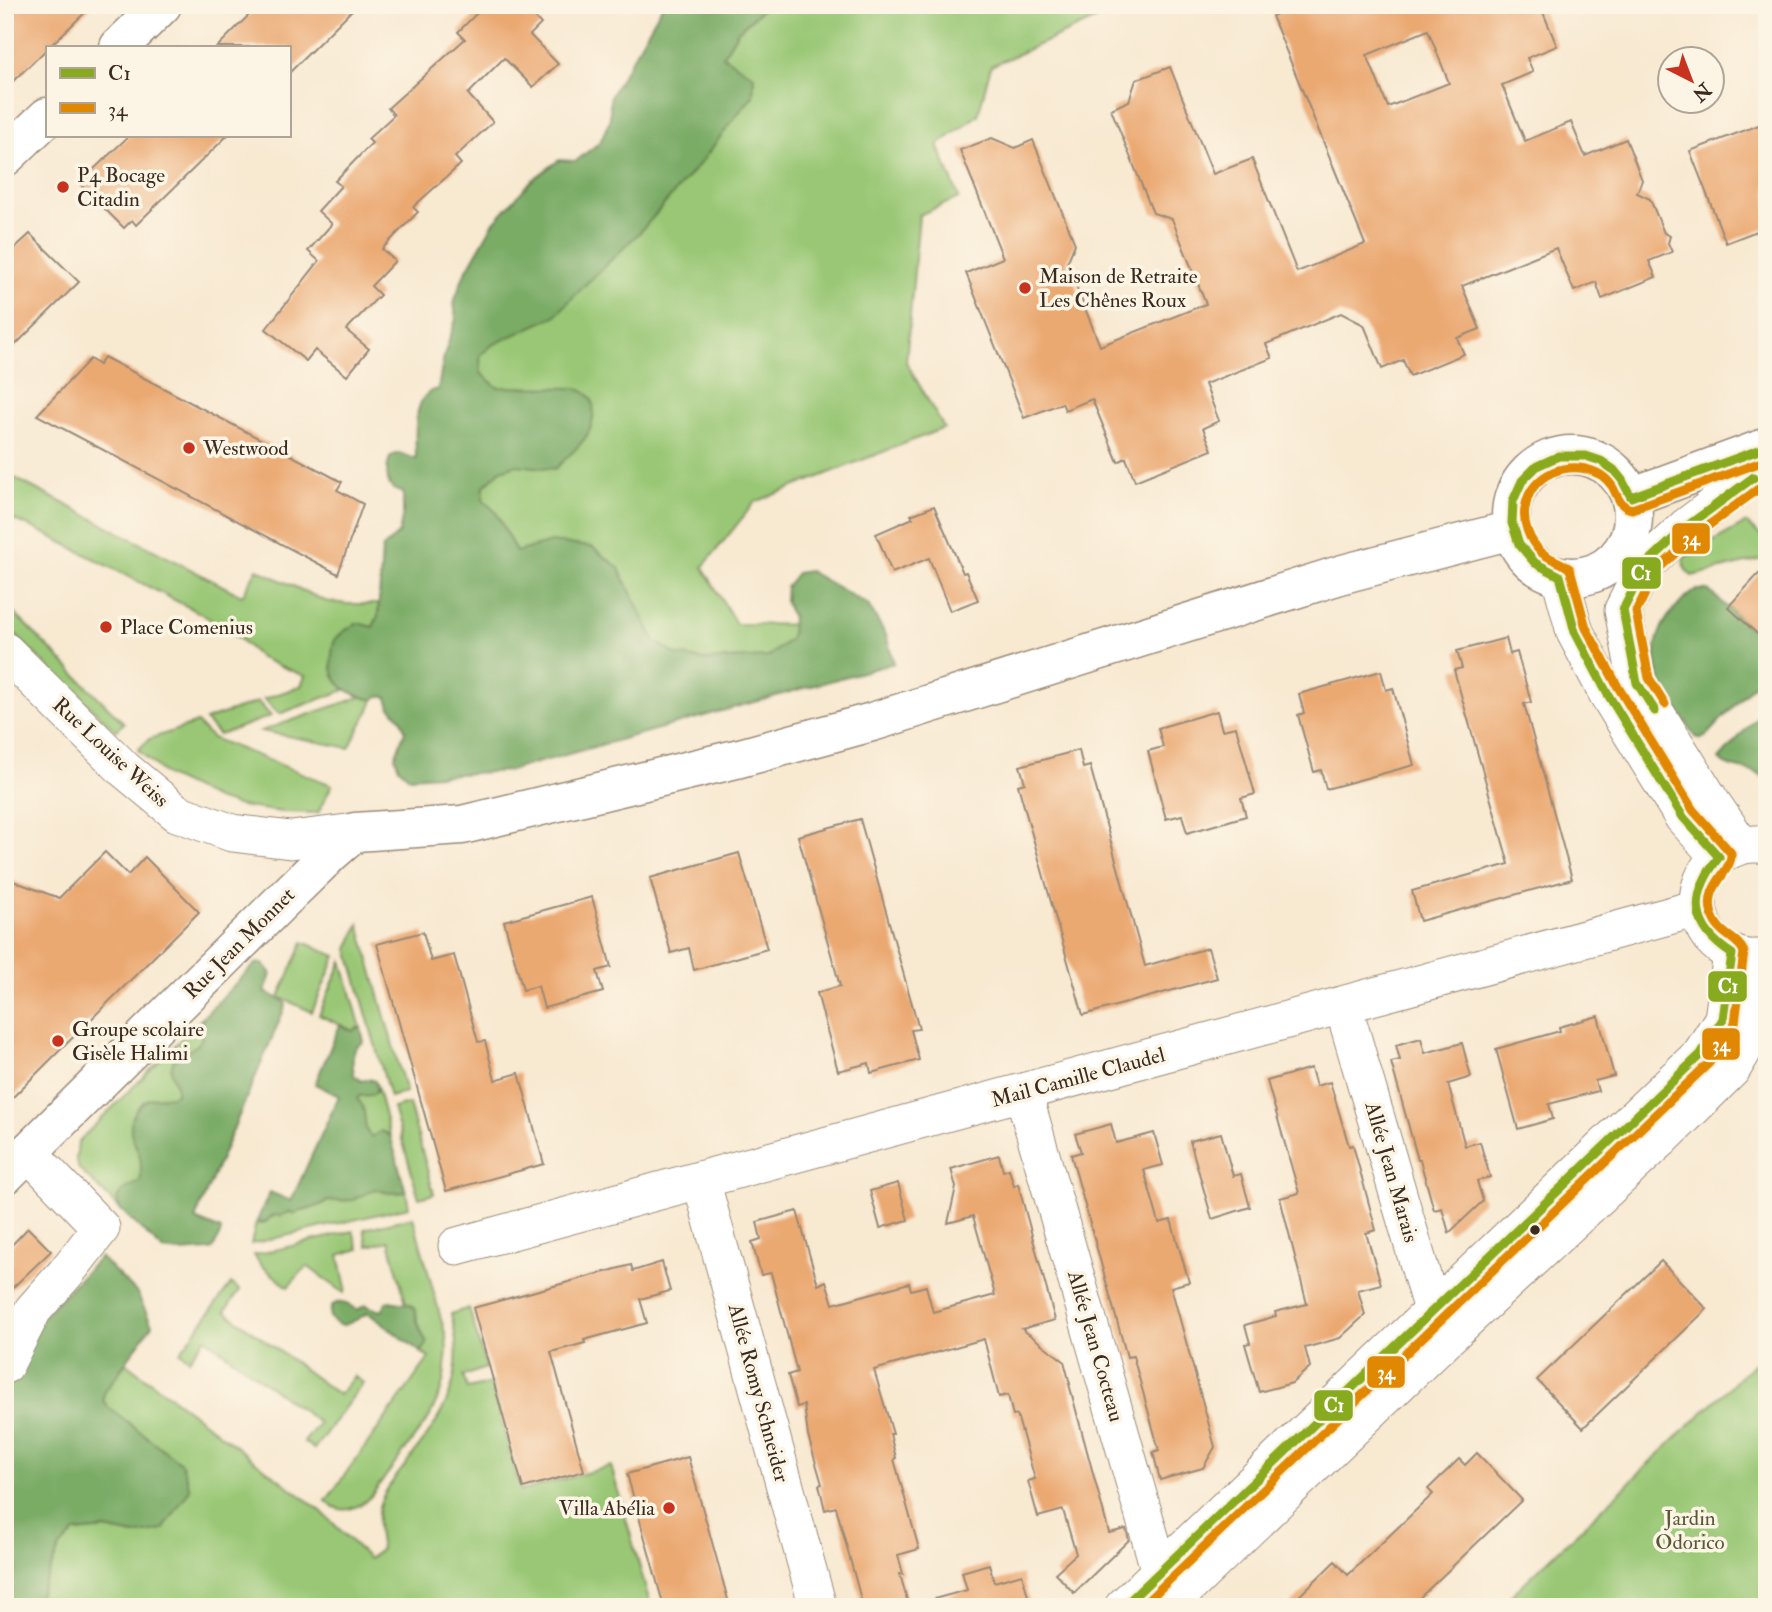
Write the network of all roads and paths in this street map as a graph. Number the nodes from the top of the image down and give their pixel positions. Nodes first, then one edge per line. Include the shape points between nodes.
1 (162, 5) edge
2 (120, 46) edge
3 (46, 118) edge
4 (5, 158) edge
5 (1767, 447) edge
6 (1767, 468) edge
7 (1631, 497) junction
8 (1513, 531) junction
9 (1560, 576) junction
10 (5, 651) edge
11 (355, 832) junction
12 (1742, 849) edge
13 (1698, 908) junction
14 (1755, 957) edge
15 (1343, 1005) junction
16 (1023, 1092) junction
17 (17, 1163) edge
18 (701, 1180) junction
19 (457, 1246) dead end
20 (1442, 1321) junction
21 (5, 1365) edge
22 (1169, 1591) edge
23 (818, 1607) edge
24 (1123, 1607) edge

1 - 2 street
3 - 4 street
5 - 7 street
6 - 12 street via 1686,527 1646,564 1623,610 1637,683
7 - 8 street via 1622,478 1608,465 1592,457 1556,456 1528,473 1519,486 1513,501
7 - 9 street via 1634,518 1630,538 1619,556 1592,574
8 - 9 street via 1534,564
8 - 11 street via 1343,574 872,722 740,758 461,825
9 - 12 street via 1575,632 1606,693 1684,817
10 - 11 street, Rue Louise Weiss via 124,769 177,813 232,833 291,840
11 - 17 street, Rue Jean Monnet
12 - 13 street via 1706,871
13 - 14 street via 1716,943
13 - 15 street, Mail Camille Claudel
14 - 20 street via 1765,987 1757,1027 1732,1069 1548,1242
15 - 16 street, Mail Camille Claudel
15 - 20 street, Allée Jean Marais
16 - 18 street, Mail Camille Claudel
16 - 22 street, Allée Jean Cocteau
17 - 21 street via 102,1228 33,1310
18 - 19 street, Mail Camille Claudel
18 - 23 street, Allée Romy Schneider
20 - 22 street via 1433,1351
22 - 24 street

